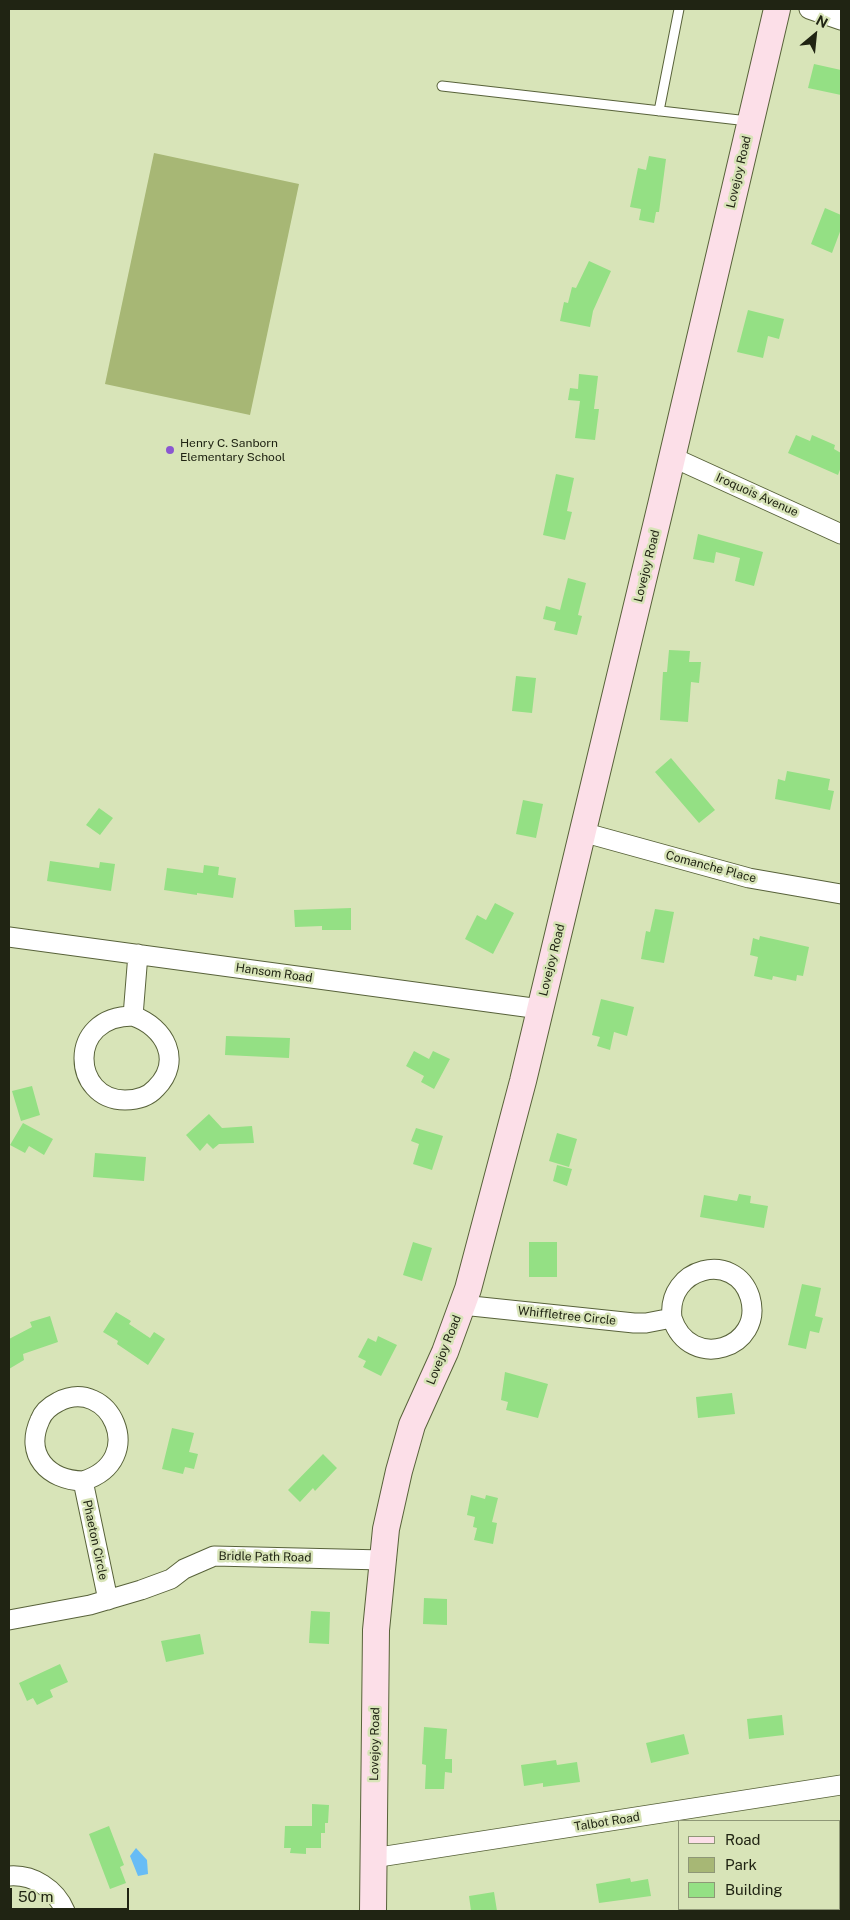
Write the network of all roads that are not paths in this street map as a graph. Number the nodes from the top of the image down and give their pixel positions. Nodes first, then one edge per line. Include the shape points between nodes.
1 (679, 9) edge
2 (777, 9) edge
3 (809, 9) edge
4 (841, 20) edge
5 (442, 86) dead end
6 (659, 110) junction
7 (751, 121) junction
8 (672, 457) junction
9 (841, 534) edge
10 (582, 832) junction
11 (841, 894) edge
12 (9, 937) edge
13 (138, 954) junction
14 (540, 1009) junction
15 (133, 1016) junction
16 (462, 1305) junction
17 (672, 1318) junction
18 (83, 1481) junction
19 (383, 1560) junction
20 (108, 1600) junction
21 (9, 1620) edge
22 (841, 1785) edge
23 (711, 1814) edge
24 (374, 1858) junction
25 (9, 1876) edge
26 (65, 1911) edge
27 (374, 1911) edge

1 - 6 lane
2 - 7 main road, Lovejoy Road
3 - 4 street
5 - 6 lane
6 - 7 lane
7 - 8 main road, Lovejoy Road
8 - 9 street, Iroquois Avenue
8 - 10 main road, Lovejoy Road
10 - 11 street, Comanche Place via 749,878
10 - 14 main road, Lovejoy Road
12 - 13 street, Hansom Road
13 - 14 street, Hansom Road
13 - 15 street
14 - 16 main road, Lovejoy Road
15 - 15 street via 157,1028 168,1052 168,1065 160,1083 146,1096 118,1100 104,1095 93,1085 86,1072 86,1044 105,1022 119,1016
16 - 17 street, Whiffletree Circle via 634,1322
16 - 19 main road, Lovejoy Road via 412,1425 386,1529
17 - 17 street via 674,1327 686,1341 703,1349 721,1349 744,1333 751,1316 750,1298 742,1283 729,1273 705,1270 690,1275 678,1286 671,1302
18 - 18 street via 107,1469 115,1457 118,1430 103,1406 77,1398 57,1403 41,1416 34,1442 45,1467 56,1476
18 - 20 street, Phaeton Circle
19 - 20 street, Bridle Path Road via 214,1556 200,1560 164,1582
19 - 24 main road, Lovejoy Road via 376,1630
20 - 21 street, Bridle Path Road
22 - 23 street, Talbot Road
23 - 24 street, Talbot Road
24 - 27 main road, Lovejoy Road
25 - 26 street via 38,1882 57,1897

